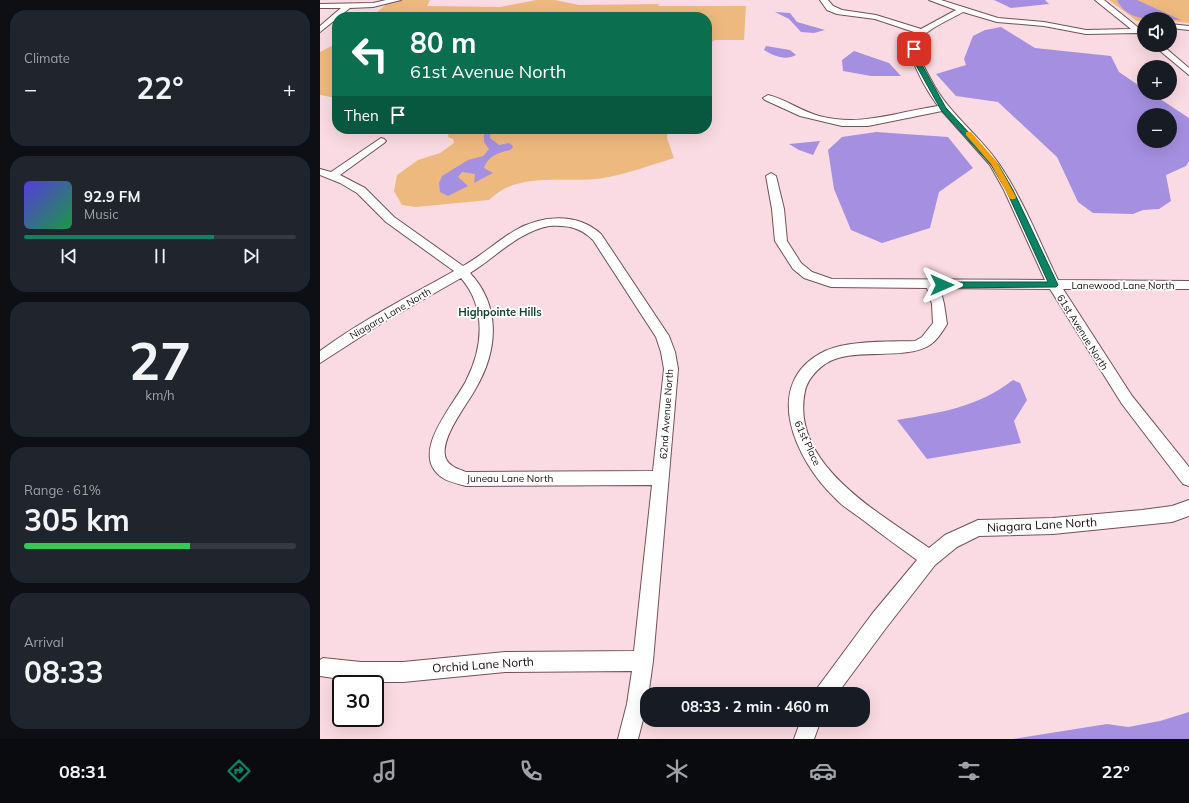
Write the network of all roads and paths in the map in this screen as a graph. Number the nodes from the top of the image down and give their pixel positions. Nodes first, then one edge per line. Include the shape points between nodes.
1 (397, 0) edge
2 (824, 0) edge
3 (933, 0) edge
4 (1099, 0) edge
5 (320, 6) edge
6 (347, 6) junction
7 (961, 10) junction
8 (340, 12) edge
9 (332, 19) edge
10 (1137, 27) edge
11 (1177, 27) edge
12 (1189, 28) edge
13 (320, 30) edge
14 (1177, 30) edge
15 (1137, 31) edge
16 (1189, 31) edge
17 (922, 32) junction
18 (1165, 52) edge
19 (1189, 72) edge
20 (768, 98) dead end
21 (944, 108) junction
22 (381, 141) dead end
23 (326, 174) edge
24 (771, 176) dead end
25 (462, 271) junction
26 (933, 285) junction
27 (1054, 285) junction
28 (1189, 285) edge
29 (320, 358) edge
30 (661, 478) junction
31 (1189, 480) edge
32 (1189, 508) edge
33 (929, 559) junction
34 (643, 661) junction
35 (323, 668) dead end
36 (830, 687) edge
37 (808, 727) edge
38 (628, 739) edge
39 (804, 739) edge

1 - 6 street via 373,5
2 - 17 street via 830,8 840,12 876,17
3 - 7 street
4 - 10 street
5 - 6 street
6 - 8 street
7 - 15 street via 997,20 1048,24 1086,32
7 - 17 street
9 - 13 street
11 - 12 street
14 - 16 street
17 - 21 street, 61st Avenue North via 915,42 916,56
18 - 19 street
20 - 21 street via 807,116 849,123 887,120 914,112
21 - 27 street, 61st Avenue North via 994,164
22 - 23 street
23 - 25 street, Juneau Lane North via 359,189 391,221
24 - 26 street, Lanewood Lane North via 781,241 797,266 808,275 831,283
25 - 29 street, Niagara Lane North via 368,324
25 - 30 street, 62nd Avenue North via 532,227 558,222 571,223 591,230 653,321 668,352 671,369 670,388
25 - 30 street, Juneau Lane North via 474,285 482,301 486,319 486,340 481,361 471,384 450,417 440,441 436,454 438,464 445,472 466,479
26 - 27 street, Lanewood Lane North
26 - 33 street, 61st Place via 940,324 927,341 917,346 831,354 806,373 795,395 796,420 812,458 823,474 840,492
27 - 28 street, Lanewood Lane North
27 - 31 street, 61st Avenue North via 1127,400
30 - 34 street, 62nd Avenue North
32 - 33 street, Niagara Lane North via 1172,514 1142,518 1053,526 978,528 951,541
33 - 36 street, Niagara Lane North via 879,620
34 - 35 street, Orchid Lane North via 505,662 403,672 361,672
34 - 38 street, 62nd Avenue North
37 - 39 street

